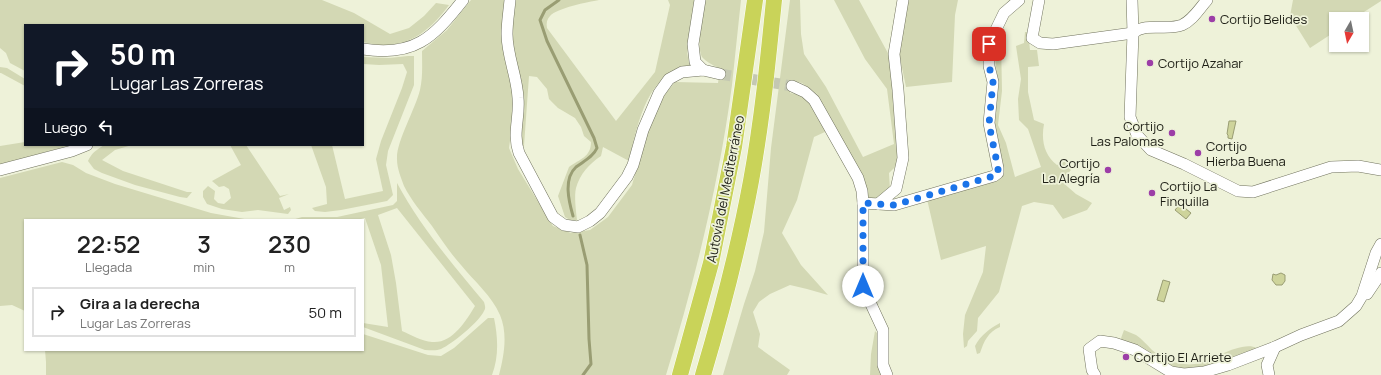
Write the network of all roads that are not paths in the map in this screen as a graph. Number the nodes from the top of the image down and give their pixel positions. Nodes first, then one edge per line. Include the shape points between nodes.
1 (463, 0) edge
2 (510, 0) edge
3 (700, 0) edge
4 (755, 0) edge
5 (774, 0) edge
6 (903, 0) edge
7 (1019, 0) edge
8 (1040, 0) edge
9 (1132, 0) edge
10 (1207, 0) edge
11 (1133, 33) junction
12 (364, 49) edge
13 (703, 70) junction
14 (720, 74) tunnel mouth
15 (792, 86) tunnel mouth
16 (84, 146) edge
17 (0, 170) edge
18 (1381, 170) edge
19 (863, 203) junction
20 (878, 204) junction
21 (1381, 244) edge
22 (1381, 273) edge
23 (1362, 296) junction
24 (1276, 347) junction
25 (680, 375) edge
26 (703, 375) edge
27 (887, 375) edge
28 (1095, 375) edge
29 (1268, 375) edge

1 - 12 street via 438,30 414,46 390,51
2 - 13 street via 507,34 518,100 515,142 553,217 564,225 578,227 590,221 600,213 627,177 643,130 659,93 669,79 682,72
3 - 13 street via 693,44 695,62
4 - 25 highway, Autovía del Mediterráneo via 734,147 713,255
5 - 26 highway, Autovía del Mediterráneo via 764,99 751,182
6 - 20 street via 894,54 903,158 896,189
7 - 20 street via 1004,13 989,44 989,66 993,82 989,124 998,173 894,205
8 - 11 street via 1032,38 1040,43 1053,44
9 - 11 street
10 - 11 street via 1191,19 1183,24 1172,27 1138,28
11 - 18 street via 1130,117 1137,135 1151,150 1238,191 1253,192 1331,167 1358,166
13 - 14 street
15 - 19 street via 814,100 858,178
16 - 17 street
19 - 20 street
19 - 27 street via 863,286 883,330 883,365
21 - 23 street
22 - 23 street via 1367,294
23 - 24 street via 1356,306 1339,321
24 - 28 street via 1228,365 1204,372 1184,374 1171,372 1135,350 1100,341 1089,349
24 - 29 street via 1267,365

